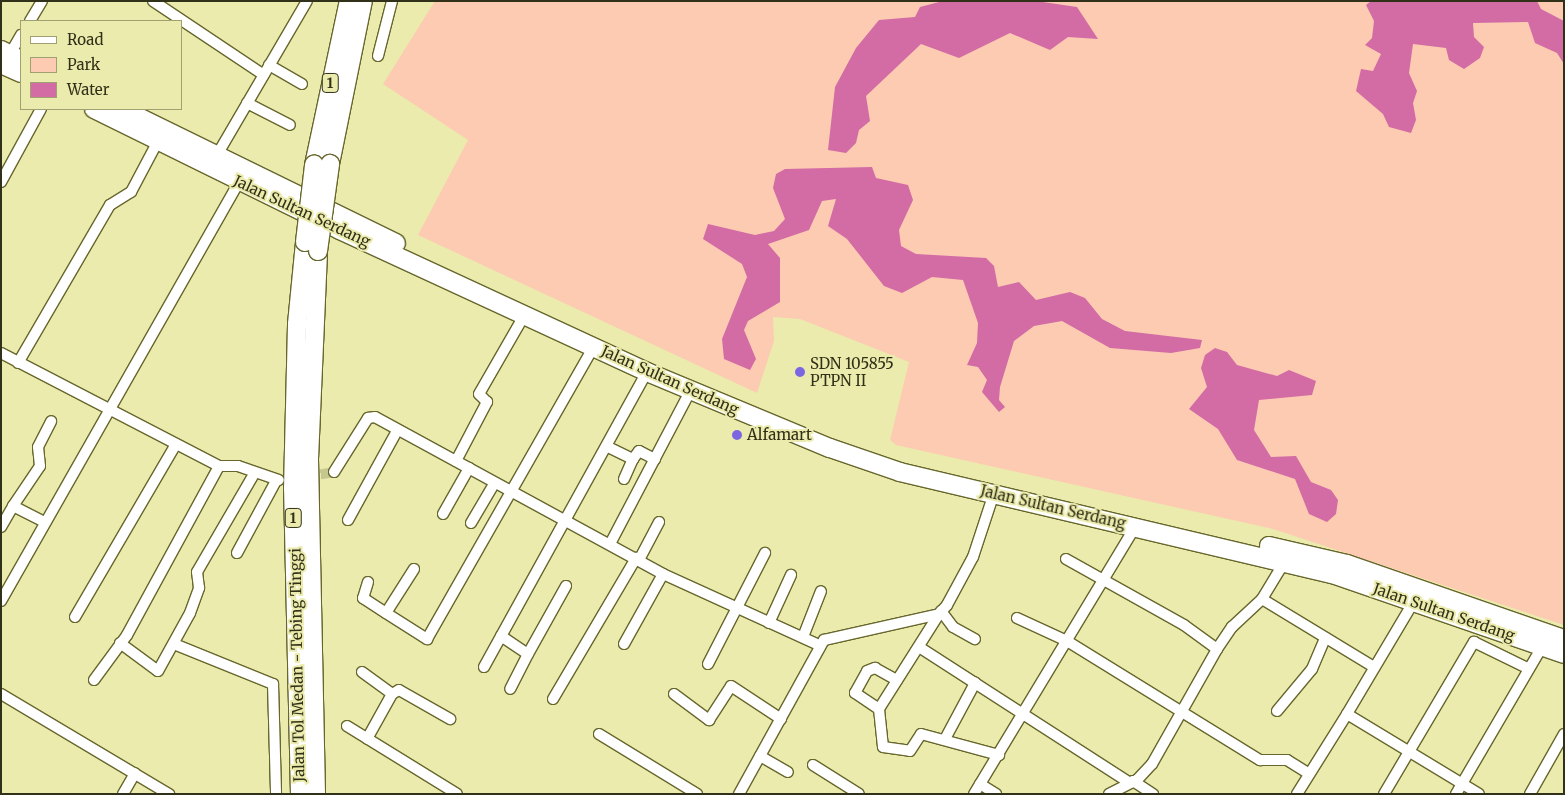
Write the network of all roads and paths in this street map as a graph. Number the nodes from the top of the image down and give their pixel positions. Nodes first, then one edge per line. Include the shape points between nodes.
1 (42, 1) edge
2 (153, 1) edge
3 (307, 1) edge
4 (349, 1) edge
5 (364, 1) edge
6 (392, 1) edge
7 (31, 20) edge
8 (182, 20) edge
9 (182, 20) edge
10 (20, 37) edge
11 (378, 56) dead end
12 (8, 57) edge
13 (270, 65) junction
14 (20, 72) edge
15 (264, 75) junction
16 (302, 84) dead end
17 (247, 103) junction
18 (40, 110) edge
19 (96, 110) edge
20 (124, 110) edge
21 (290, 125) dead end
22 (158, 141) junction
23 (217, 155) junction
24 (322, 164) junction
25 (1, 182) edge
26 (239, 182) junction
27 (311, 246) junction
28 (418, 260) junction
29 (525, 314) junction
30 (594, 346) junction
31 (3, 358) edge
32 (18, 362) junction
33 (647, 372) junction
34 (691, 390) junction
35 (109, 409) junction
36 (51, 421) dead end
37 (397, 431) junction
38 (176, 444) junction
39 (608, 447) junction
40 (633, 459) junction
41 (655, 460) junction
42 (456, 461) junction
43 (219, 466) junction
44 (469, 468) junction
45 (334, 472) dead end
46 (254, 474) junction
47 (624, 479) dead end
48 (494, 484) junction
49 (994, 493) junction
50 (513, 495) junction
51 (13, 506) junction
52 (443, 514) dead end
53 (348, 520) dead end
54 (565, 520) junction
55 (44, 522) junction
56 (659, 522) dead end
57 (471, 523) dead end
58 (1, 526) edge
59 (1134, 526) junction
60 (610, 544) junction
61 (765, 552) dead end
62 (237, 553) dead end
63 (1287, 556) junction
64 (638, 559) junction
65 (1066, 559) dead end
66 (414, 569) dead end
67 (663, 574) junction
68 (791, 575) dead end
69 (1106, 581) junction
70 (368, 582) dead end
71 (566, 586) dead end
72 (821, 591) dead end
73 (1262, 599) junction
74 (1, 601) edge
75 (1414, 601) junction
76 (738, 607) junction
77 (386, 612) junction
78 (940, 612) junction
79 (76, 617) dead end
80 (1017, 618) dead end
81 (769, 623) junction
82 (125, 636) junction
83 (502, 636) junction
84 (803, 637) junction
85 (1325, 638) junction
86 (974, 639) dead end
87 (1564, 639) edge
88 (1067, 641) junction
89 (174, 644) junction
90 (624, 644) dead end
91 (820, 645) junction
92 (1542, 646) junction
93 (919, 647) junction
94 (1217, 649) junction
95 (528, 654) junction
96 (1564, 654) edge
97 (708, 664) dead end
98 (484, 667) dead end
99 (1374, 667) junction
100 (1526, 668) junction
101 (362, 672) dead end
102 (94, 680) dead end
103 (896, 680) junction
104 (975, 683) junction
105 (510, 689) dead end
106 (1, 694) edge
107 (392, 694) junction
108 (674, 694) dead end
109 (553, 699) dead end
110 (880, 709) junction
111 (1277, 711) dead end
112 (1024, 714) junction
113 (1181, 714) junction
114 (1347, 714) junction
115 (450, 719) dead end
116 (781, 719) junction
117 (348, 726) dead end
118 (598, 734) dead end
119 (1564, 734) edge
120 (367, 739) junction
121 (945, 739) junction
122 (1410, 751) junction
123 (999, 755) junction
124 (760, 756) junction
125 (813, 764) dead end
126 (788, 772) dead end
127 (135, 773) junction
128 (1308, 774) junction
129 (1132, 782) junction
130 (1462, 783) junction
131 (980, 784) junction
132 (123, 794) edge
133 (169, 794) edge
134 (276, 794) edge
135 (300, 794) edge
136 (316, 794) edge
137 (457, 794) edge
138 (697, 794) edge
139 (739, 794) edge
140 (858, 794) edge
141 (974, 794) edge
142 (996, 794) edge
143 (1109, 794) edge
144 (1153, 794) edge
145 (1297, 794) edge
146 (1384, 794) edge
147 (1456, 794) edge
148 (1479, 794) edge
149 (1530, 794) edge

1 - 7 street
2 - 8 street
3 - 13 street
4 - 24 highway, Jalan Tol Medan - Tebing Tinggi / 1
5 - 24 highway, Jalan Tol Medan - Tebing Tinggi / 1
6 - 11 street
9 - 15 street
10 - 12 street
12 - 14 highway
13 - 15 street
13 - 16 street
15 - 17 street
17 - 21 street
17 - 23 street
18 - 25 street
19 - 22 highway, Jalan Sultan Serdang
20 - 23 highway, Jalan Sultan Serdang
22 - 26 highway, Jalan Sultan Serdang
22 - 32 street via 132,192 110,205
23 - 28 highway, Jalan Sultan Serdang
24 - 27 highway, Jalan Tol Medan - Tebing Tinggi / 1, bridge
26 - 28 highway, Jalan Sultan Serdang
26 - 35 street
27 - 135 highway, Jalan Tol Medan - Tebing Tinggi / 1 via 293,489
27 - 136 highway, Jalan Tol Medan - Tebing Tinggi / 1 via 309,459
28 - 29 highway, Jalan Sultan Serdang
28 - 63 highway, Jalan Sultan Serdang via 645,361 864,453
29 - 30 highway, Jalan Sultan Serdang
29 - 42 street via 479,394 487,402
30 - 33 highway, Jalan Sultan Serdang
30 - 50 street
31 - 32 street
32 - 35 street
33 - 34 highway, Jalan Sultan Serdang
33 - 39 street
34 - 41 street
34 - 49 highway, Jalan Sultan Serdang via 861,459
35 - 38 street
35 - 55 street
36 - 51 street via 38,447 40,466
37 - 42 street
37 - 45 street via 371,416
37 - 53 street
38 - 43 street
38 - 79 street
39 - 40 street
39 - 54 street
40 - 41 street via 639,451
40 - 47 street
41 - 60 street
42 - 44 street
43 - 46 street via 238,466
43 - 82 street
44 - 48 street
44 - 52 street
46 - 62 street via 277,481
46 - 89 street via 197,572 199,588
48 - 50 street
48 - 57 street
49 - 59 highway, Jalan Sultan Serdang
49 - 78 street via 965,575
50 - 54 street
50 - 77 street via 427,638
51 - 55 street
51 - 58 street
54 - 60 street
54 - 83 street
55 - 74 street
56 - 64 street
59 - 63 highway, Jalan Sultan Serdang
59 - 69 street
60 - 64 street
61 - 76 street
63 - 73 street
63 - 75 highway, Jalan Sultan Serdang
63 - 87 highway, Jalan Sultan Serdang via 1347,564
64 - 67 street
64 - 109 street
65 - 69 street
66 - 77 street
67 - 76 street
67 - 90 street
68 - 81 street
69 - 88 street
69 - 94 street
70 - 77 street via 363,598
71 - 95 street
72 - 84 street
73 - 85 street
73 - 94 street via 1232,627
75 - 92 highway, Jalan Sultan Serdang
75 - 99 street
76 - 81 street
76 - 97 street
78 - 86 street via 953,627
78 - 91 street via 834,635
78 - 93 street
80 - 88 street
81 - 84 street
82 - 89 street via 158,671
82 - 102 street
83 - 95 street
83 - 98 street
84 - 91 street
85 - 99 street
85 - 111 street via 1312,669
88 - 112 street
88 - 113 street
89 - 134 street via 273,684
91 - 116 street
92 - 96 highway, Jalan Sultan Serdang
92 - 100 street
93 - 103 street
93 - 104 street
94 - 113 street
95 - 105 street
99 - 114 street
100 - 122 street via 1474,642
100 - 130 street
101 - 107 street
103 - 110 street
103 - 110 street via 875,668 867,671 856,693
104 - 112 street
104 - 121 street
106 - 127 street
107 - 115 street via 399,690
107 - 120 street
108 - 116 street via 709,720 731,686
110 - 121 street via 878,732 886,750 910,751 921,734
112 - 123 street
112 - 129 street
113 - 128 street via 1260,760 1287,760
113 - 129 street via 1152,764
114 - 122 street
114 - 128 street
116 - 124 street
117 - 120 street
118 - 138 street
119 - 149 street
120 - 137 street
121 - 123 street
122 - 130 street
122 - 146 street
123 - 131 street
124 - 126 street
124 - 139 street
125 - 140 street
127 - 132 street
127 - 133 street
128 - 145 street
129 - 143 street
129 - 144 street
130 - 147 street
130 - 148 street
131 - 141 street
131 - 142 street

